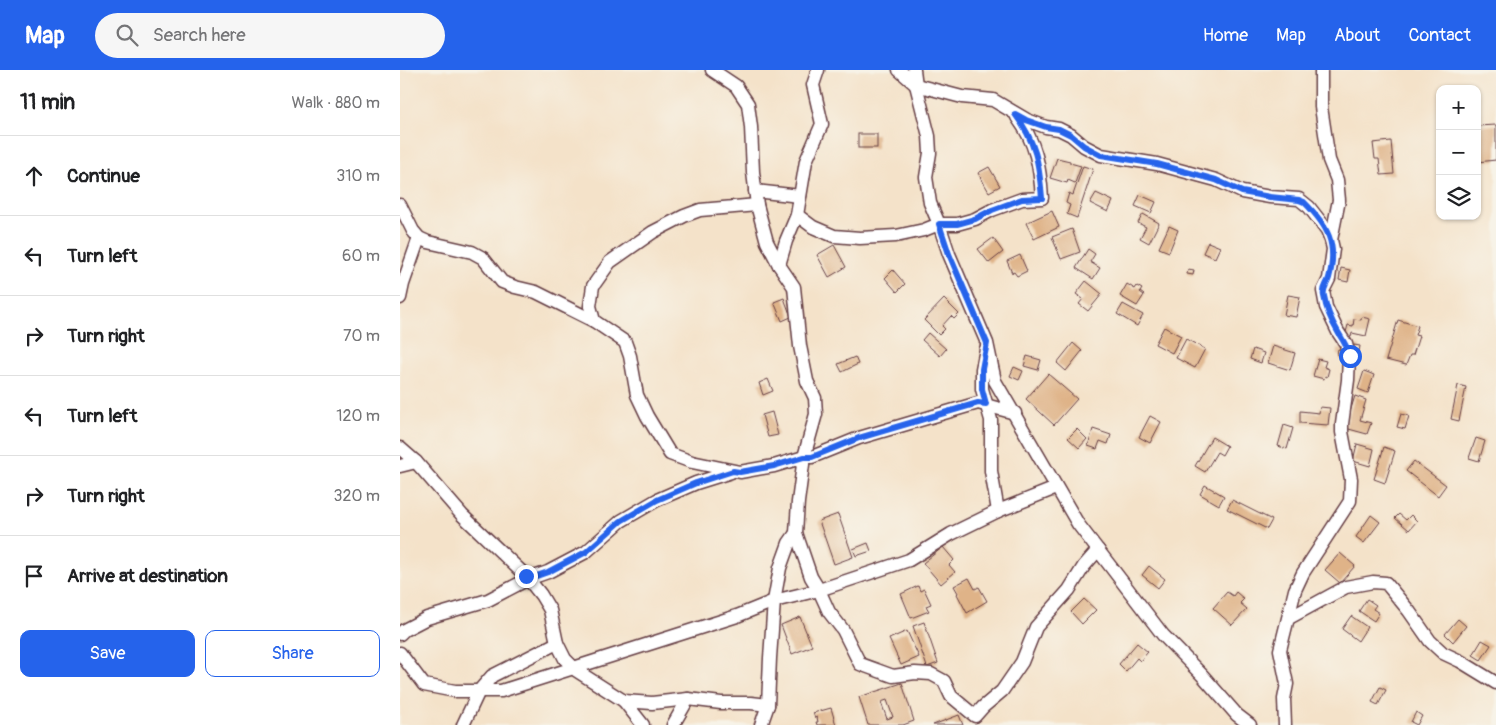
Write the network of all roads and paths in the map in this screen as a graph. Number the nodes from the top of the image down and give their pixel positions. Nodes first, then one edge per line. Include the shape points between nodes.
1 (712, 70) edge
2 (818, 70) edge
3 (899, 70) edge
4 (914, 70) edge
5 (1321, 70) edge
6 (916, 85) junction
7 (1015, 114) junction
8 (755, 191) junction
9 (800, 196) junction
10 (400, 205) edge
11 (757, 205) junction
12 (797, 215) junction
13 (939, 224) junction
14 (419, 238) junction
15 (1331, 240) junction
16 (779, 265) junction
17 (400, 298) edge
18 (594, 321) junction
19 (987, 343) junction
20 (986, 404) junction
21 (1015, 413) junction
22 (400, 448) edge
23 (804, 457) junction
24 (416, 462) junction
25 (400, 466) edge
26 (733, 471) junction
27 (1056, 488) junction
28 (998, 511) junction
29 (796, 533) junction
30 (1098, 550) junction
31 (528, 579) junction
32 (819, 590) junction
33 (774, 600) junction
34 (1289, 618) junction
35 (400, 634) edge
36 (556, 643) junction
37 (400, 653) edge
38 (574, 668) junction
39 (1496, 683) edge
40 (479, 691) junction
41 (688, 699) junction
42 (624, 702) junction
43 (768, 705) junction
44 (979, 722) edge
45 (463, 725) edge
46 (644, 725) edge
47 (673, 725) edge
48 (761, 725) edge
49 (1250, 725) edge
50 (1285, 725) edge

1 - 8 street via 736,86 748,104
2 - 9 street via 813,85 822,124 806,160
3 - 6 street
4 - 6 street
5 - 15 street via 1321,107 1329,160 1337,180 1338,200
6 - 7 street via 962,97 993,100
6 - 13 street via 929,136 926,178 930,203
7 - 13 street via 1034,146 1042,198 1022,199 957,224
7 - 15 street via 1059,129 1101,155 1157,164 1216,180 1242,192 1299,200 1309,207
8 - 9 street
8 - 11 street
9 - 12 street
10 - 14 street via 412,231
11 - 16 street via 767,242
11 - 18 street via 700,210 684,216 653,232 610,262 593,286 590,306
12 - 13 street via 813,227 834,236 860,238 896,236
12 - 16 street
13 - 19 street
14 - 17 street
14 - 18 street via 472,252 483,258 502,282 536,292
15 - 34 street via 1333,250 1329,279 1323,291 1326,307 1350,356 1342,424 1351,479 1350,501 1303,573 1295,590
16 - 23 street via 794,286 800,346 807,381 815,398 816,414
18 - 26 street via 625,342 637,395 670,454
19 - 20 street via 982,369
19 - 21 street via 996,381
20 - 21 street
20 - 23 street via 978,403 941,413
20 - 28 street via 991,420 991,471
21 - 27 street
22 - 24 street
23 - 26 street via 774,466
23 - 29 street
24 - 25 street
24 - 31 street via 462,515
26 - 31 street via 657,500 621,521 586,552
27 - 28 street
27 - 30 street
28 - 32 street via 951,534 909,560
29 - 32 street via 811,577
29 - 33 street via 789,542 780,568
30 - 44 street via 1036,627 1022,662 1002,691 983,707
30 - 49 street via 1163,635
31 - 35 street via 488,600 427,618
31 - 36 street via 550,610
32 - 33 street
32 - 44 street via 860,664 893,676 931,674 944,682 951,696
33 - 38 street via 737,616
33 - 43 street
34 - 39 street via 1346,587 1386,583 1430,641 1443,653
34 - 50 street via 1280,650 1287,684
36 - 38 street
36 - 40 street via 492,676
37 - 40 street via 424,685
38 - 40 street via 501,691
38 - 42 street
40 - 45 street
41 - 42 street
41 - 43 street
41 - 47 street
42 - 46 street
43 - 48 street

